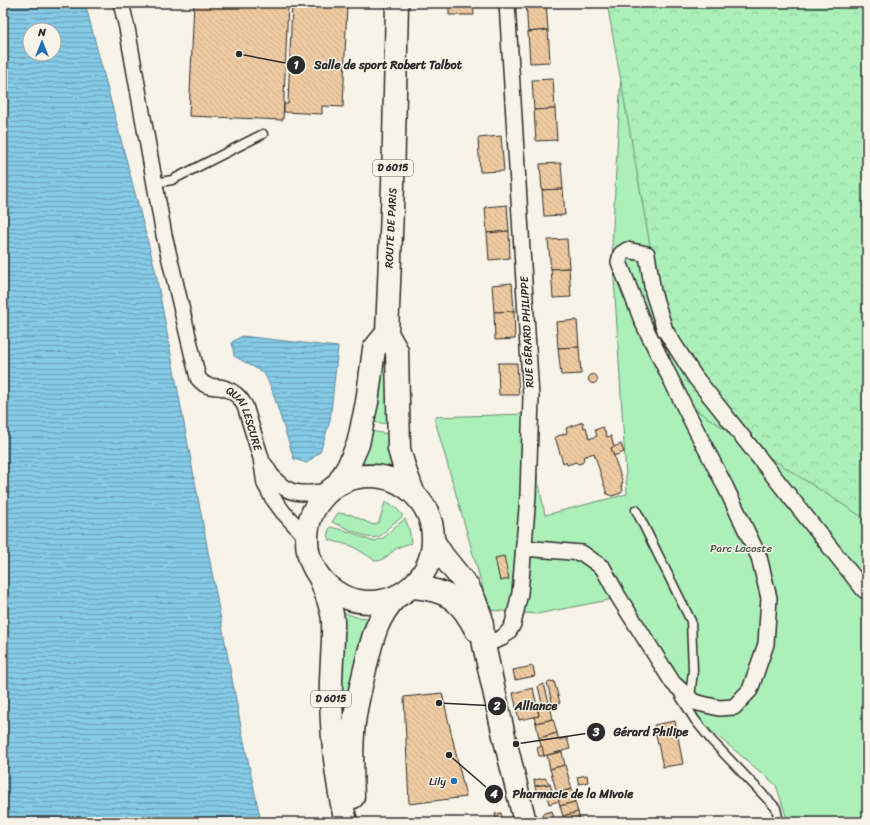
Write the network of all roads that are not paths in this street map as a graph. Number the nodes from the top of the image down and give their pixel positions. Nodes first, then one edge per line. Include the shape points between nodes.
1 (121, 3) edge
2 (397, 3) edge
3 (507, 3) edge
4 (263, 134) dead end
5 (155, 183) junction
6 (387, 333) junction
7 (261, 458) junction
8 (333, 488) junction
9 (413, 492) junction
10 (636, 510) dead end
11 (307, 538) junction
12 (434, 542) junction
13 (524, 548) junction
14 (319, 576) junction
15 (867, 587) edge
16 (405, 592) junction
17 (484, 645) junction
18 (673, 683) junction
19 (690, 698) junction
20 (346, 822) edge
21 (354, 822) edge
22 (525, 822) edge
23 (779, 822) edge

1 - 5 street via 128,28
2 - 6 main road, ROUTE DE PARIS / D 6015
3 - 13 street, RUE GÉRARD PHILIPPE via 531,397
4 - 5 lane via 172,180
5 - 7 street, QUAI LESCURE via 164,235 198,378 210,387 224,388 242,398
6 - 8 main road via 374,349 358,444 348,467
6 - 9 main road via 397,351 399,449
7 - 8 street, QUAI LESCURE via 273,479 286,489 311,494
7 - 11 street, QUAI LESCURE via 265,484 272,498
8 - 9 main road via 350,479 365,476 384,477
8 - 11 main road via 315,508
9 - 12 main road via 428,511
10 - 19 lane via 691,621 693,670
11 - 14 main road via 310,558
12 - 16 main road via 426,570
12 - 17 main road via 468,587 475,601 481,617
13 - 17 street, RUE GÉRARD PHILIPPE via 520,593 513,624 502,638
13 - 18 street via 582,554 602,568
14 - 16 main road via 342,596 364,602 378,602
14 - 20 main road, D 6015 via 333,620 333,738
15 - 19 street via 864,590 695,377 665,330 647,254 627,250 621,254 619,262 643,323 759,557 769,598 766,644 750,690 734,707 719,708 694,702
16 - 17 main road via 426,588 457,602 469,616
16 - 21 main road, D 6015 via 389,604 377,624 357,703 352,744
17 - 22 main road
18 - 19 street
18 - 23 lane via 695,720 712,741 776,808

